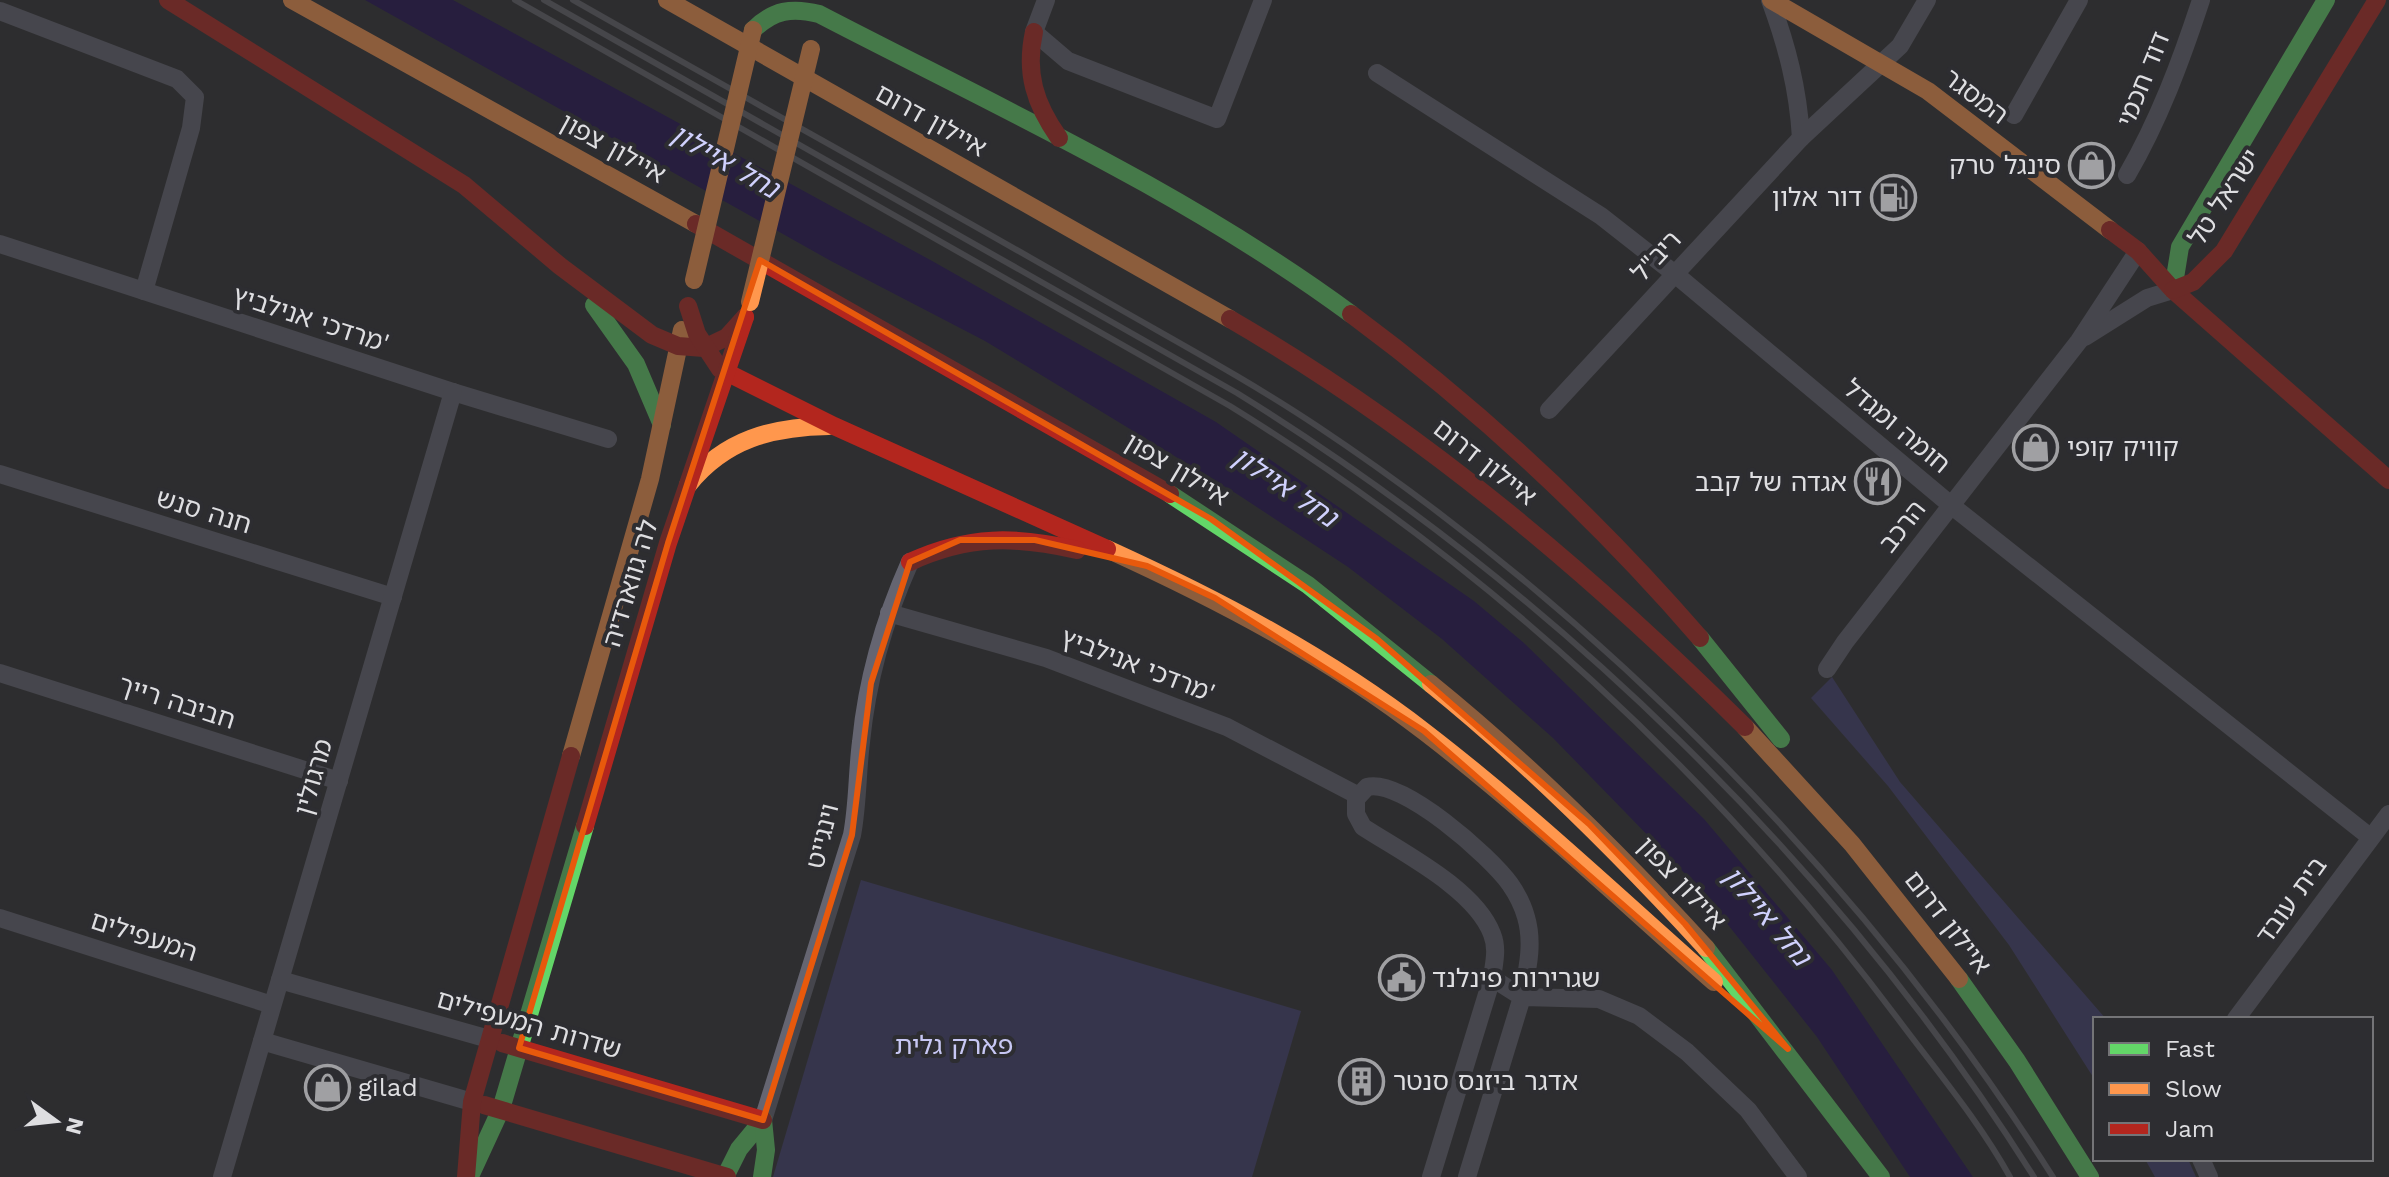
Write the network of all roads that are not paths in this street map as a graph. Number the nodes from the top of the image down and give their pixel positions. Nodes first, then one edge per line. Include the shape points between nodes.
1 (168, 0) edge
2 (292, 0) edge
3 (667, 0) edge
4 (760, 0) edge
5 (1046, 0) edge
6 (1263, 0) edge
7 (1770, 0) edge
8 (1927, 0) edge
9 (2079, 0) edge
10 (2201, 0) edge
11 (2326, 0) edge
12 (2377, 0) edge
13 (785, 4) edge
14 (820, 5) edge
15 (0, 11) edge
16 (753, 30) junction
17 (1034, 32) junction
18 (811, 49) junction
19 (1883, 63) junction
20 (1377, 73) dead end
21 (2014, 115) dead end
22 (1059, 138) junction
23 (1801, 138) junction
24 (2127, 175) dead end
25 (0, 244) edge
26 (2180, 247) junction
27 (2138, 251) junction
28 (560, 266) junction
29 (1675, 274) junction
30 (2173, 290) junction
31 (144, 291) junction
32 (688, 306) junction
33 (748, 310) junction
34 (2079, 341) junction
35 (678, 346) junction
36 (704, 348) junction
37 (729, 373) junction
38 (453, 392) junction
39 (1549, 410) dead end
40 (662, 425) junction
41 (834, 426) junction
42 (608, 439) dead end
43 (0, 474) edge
44 (2389, 480) edge
45 (688, 485) junction
46 (1952, 506) junction
47 (910, 562) joint
48 (1147, 566) junction
49 (393, 597) junction
50 (889, 613) junction
51 (1827, 669) dead end
52 (0, 673) edge
53 (339, 781) junction
54 (1357, 795) junction
55 (2389, 814) edge
56 (2370, 837) junction
57 (0, 918) edge
58 (1913, 919) junction
59 (1492, 978) junction
60 (280, 980) junction
61 (1522, 997) junction
62 (272, 1005) junction
63 (2237, 1017) edge
64 (489, 1039) junction
65 (262, 1041) junction
66 (519, 1048) junction
67 (1788, 1049) junction
68 (472, 1102) junction
69 (501, 1109) junction
70 (763, 1120) junction
71 (222, 1177) edge
72 (468, 1177) edge
73 (726, 1177) edge
74 (762, 1177) edge
75 (1431, 1177) edge
76 (1467, 1177) edge
77 (1798, 1177) edge
78 (1881, 1177) edge
79 (2090, 1177) edge

1 - 28 main road via 464,185
2 - 67 main road, איילון צפון via 940,362 1252,546 1417,670 1526,764 1685,924
3 - 58 main road, איילון דרום via 1267,342 1414,440 1530,529 1658,641 1818,803
4 - 16 main road, לה גווארדיה
5 - 17 street
6 - 17 street via 1217,119 1068,61
7 - 19 main road, המסגר
7 - 23 street via 1798,91
8 - 19 street, ריב"ל via 1900,46
9 - 21 street
10 - 24 street, דוד חכמי via 2149,138
11 - 26 main road, ישראל טל
12 - 30 main road, ישראל טל via 2224,251 2193,282
13 - 14 main road
13 - 16 main road
13 - 18 main road
14 - 18 main road, לה גווארדיה
14 - 22 main road
15 - 31 street via 177,79 195,97 191,128
16 - 32 main road, לה גווארדיה, bridge
17 - 22 main road via 1028,75 1039,107
18 - 33 main road, לה גווארדיה, bridge
19 - 23 street, ריב"ל
19 - 27 main road, המסגר via 1928,91
20 - 29 street, חומה ומגדל via 1601,216
22 - 58 main road via 1195,212 1314,286 1397,348 1547,480 1689,622
23 - 29 street, ריב"ל
25 - 31 street, מרדכי אנילביץ'
26 - 27 main road via 2158,255
26 - 30 main road, ישראל טל
27 - 30 main road, המסגר
27 - 34 street, הרכב
28 - 35 main road via 652,335
28 - 40 main road via 630,356
29 - 39 street, ריב"ל
29 - 46 street, חומה ומגדל
30 - 34 street, הרכב via 2147,298
30 - 44 main road, המסגר
31 - 38 street, מרדכי אנילביץ'
32 - 35 main road, לה גווארדיה
32 - 36 main road
33 - 36 main road via 727,337
33 - 37 main road, לה גווארדיה
34 - 46 street, הרכב
35 - 36 main road
35 - 40 main road, לה גווארדיה
36 - 37 main road
37 - 41 main road
37 - 45 main road, לה גווארדיה
38 - 42 street, מרדכי אנילביץ'
38 - 49 street, מרגולין
40 - 64 main road, לה גווארדיה
41 - 45 main road via 805,426 737,442 711,456
41 - 48 main road
43 - 49 street, חנה סנש
45 - 66 main road, לה גווארדיה
46 - 51 street, הרכב
46 - 56 street, חומה ומגדל
47 - 48 main road via 950,542 1000,537
47 - 50 street, וינגייט
48 - 67 main road via 1265,625 1424,731 1540,826
49 - 53 street, מרגולין
50 - 54 street, מרדכי אנילביץ' via 1046,658 1213,722
50 - 70 street, וינגייט via 863,725 852,835
52 - 53 street, חביבה רייך
53 - 60 street, מרגולין
54 - 59 street via 1356,814 1363,827 1451,886 1484,918 1496,953
54 - 61 street via 1374,785 1405,794 1511,885 1529,927
55 - 56 street, בית עובד
56 - 63 street, בית עובד
57 - 62 street, המעפילים
58 - 79 main road, איילון דרום via 2015,1057
59 - 61 street
59 - 75 street
60 - 62 street, מרגולין
60 - 64 street, שדרות המעפילים
61 - 76 street
61 - 77 street via 1599,999 1639,1016 1687,1052 1748,1110
62 - 65 street, מרגולין
64 - 66 main road, שדרות המעפילים
64 - 68 main road, לה גווארדיה
65 - 68 street
65 - 71 street, מרגולין
66 - 69 main road, לה גווארדיה
66 - 70 main road, שדרות המעפילים
67 - 78 main road, איילון צפון
68 - 69 main road
68 - 72 main road, לה גווארדיה
69 - 72 main road, לה גווארדיה
69 - 73 main road
70 - 73 main road, וינגייט via 739,1149
70 - 74 main road, וינגייט

